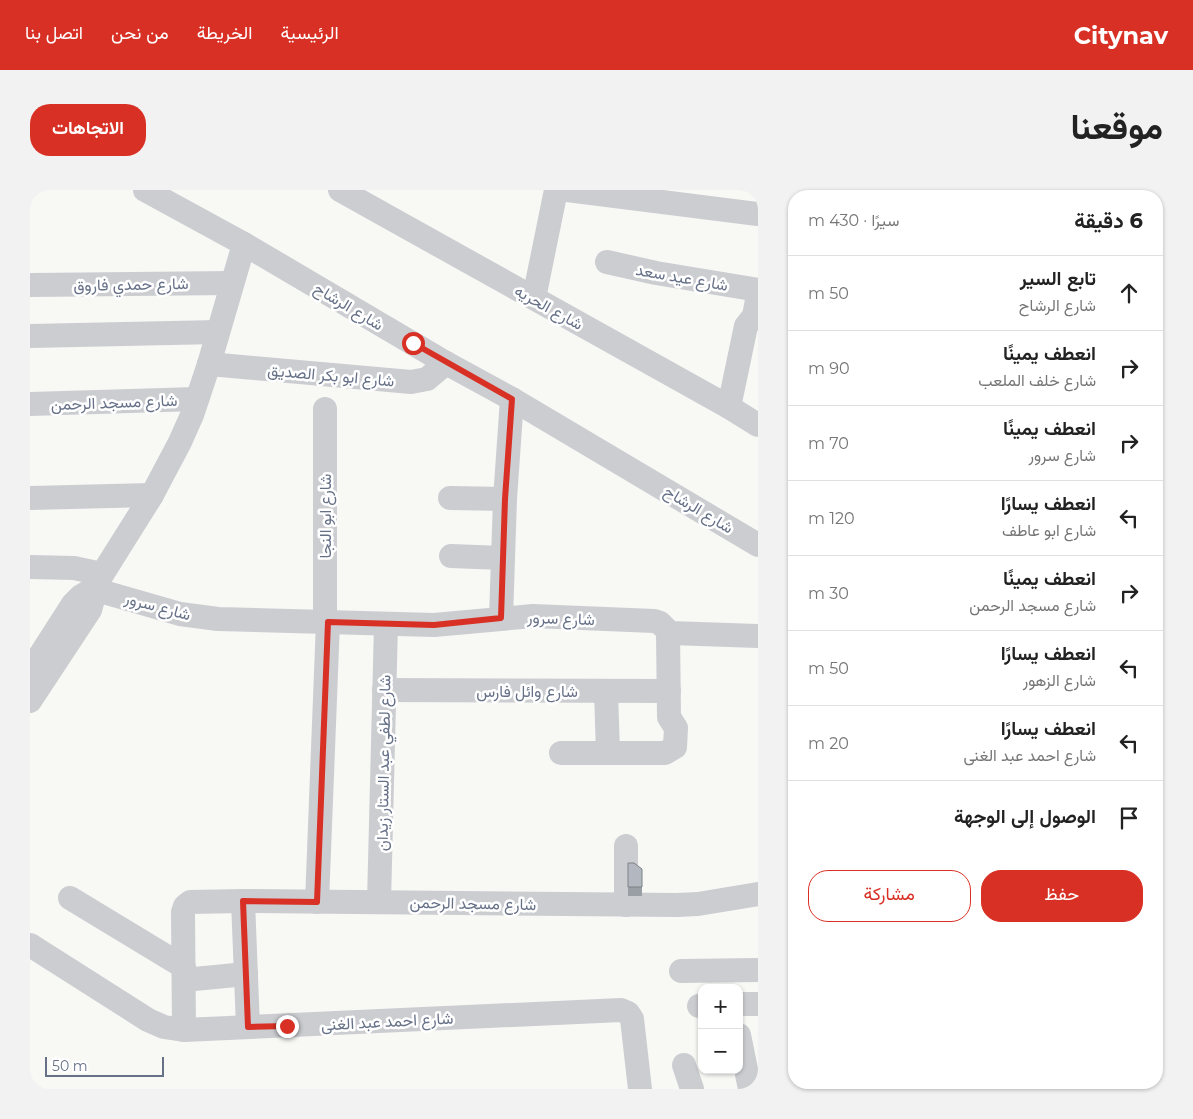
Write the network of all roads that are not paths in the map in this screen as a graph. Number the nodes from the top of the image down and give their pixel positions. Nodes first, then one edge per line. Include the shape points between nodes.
1 (146, 190) edge
2 (340, 190) edge
3 (556, 190) edge
4 (567, 190) edge
5 (655, 195) edge
6 (707, 199) edge
7 (758, 214) edge
8 (244, 244) junction
9 (607, 262) dead end
10 (232, 283) junction
11 (30, 285) edge
12 (758, 290) edge
13 (758, 295) edge
14 (534, 298) junction
15 (218, 332) junction
16 (30, 336) edge
17 (749, 358) edge
18 (446, 363) junction
19 (209, 364) junction
20 (197, 399) junction
21 (512, 399) junction
22 (30, 404) edge
23 (730, 407) junction
24 (325, 409) dead end
25 (758, 425) edge
26 (152, 495) junction
27 (30, 498) edge
28 (450, 498) dead end
29 (505, 499) junction
30 (758, 544) edge
31 (451, 556) dead end
32 (503, 558) junction
33 (30, 567) edge
34 (97, 581) junction
35 (501, 618) junction
36 (327, 622) junction
37 (386, 624) junction
38 (668, 632) junction
39 (758, 636) edge
40 (37, 650) edge
41 (30, 671) edge
42 (384, 690) junction
43 (606, 691) junction
44 (669, 691) junction
45 (30, 701) edge
46 (561, 753) dead end
47 (608, 753) junction
48 (626, 846) dead end
49 (758, 894) edge
50 (70, 898) dead end
51 (243, 901) junction
52 (317, 902) junction
53 (379, 902) junction
54 (626, 905) junction
55 (30, 945) edge
56 (758, 970) edge
57 (681, 971) dead end
58 (184, 974) junction
59 (246, 974) junction
60 (743, 1004) edge
61 (758, 1004) edge
62 (248, 1027) junction
63 (184, 1030) junction
64 (743, 1055) edge
65 (684, 1065) dead end
66 (640, 1089) edge
67 (692, 1089) edge
68 (750, 1089) edge

1 - 8 street, شارع الرشاح
2 - 14 street, شارع الحريه
3 - 14 street
4 - 5 street
5 - 6 street
6 - 7 street
8 - 10 street
8 - 18 street, شارع الرشاح
9 - 12 street, شارع عيد سعد
10 - 11 street, شارع حمدي فاروق
10 - 15 street
13 - 17 street via 754,316 746,326
14 - 23 street, شارع الحريه
15 - 16 street
15 - 19 street
17 - 23 street
18 - 19 street, شارع ابو بكر الصديق via 427,379 411,382
18 - 21 street, شارع الرشاح
19 - 20 street
20 - 22 street, شارع مسجد الرحمن
20 - 26 street via 180,442
21 - 29 street
21 - 30 street, شارع الرشاح
23 - 25 street, شارع الحريه
24 - 36 street, شارع ابو النجا
26 - 27 street
26 - 34 street
28 - 29 street
29 - 32 street
31 - 32 street
32 - 35 street
33 - 34 street, شارع سرور via 74,568
34 - 36 street, شارع سرور via 180,614 200,618
34 - 40 street via 73,604
34 - 45 street via 90,610
35 - 37 street, شارع سرور via 453,624
35 - 38 street, شارع سرور via 533,616 654,621
36 - 37 street, شارع سرور
36 - 52 street, شارع ابو النجا
37 - 42 street, شارع لطفي عبد الستار زيدان
38 - 39 street, شارع سرور
38 - 44 street
40 - 41 street
42 - 43 street, شارع وائل فارس
42 - 53 street, شارع لطفي عبد الستار زيدان
43 - 44 street, شارع وائل فارس
43 - 47 street
44 - 47 street via 669,717 676,731 676,744 672,750 665,753
46 - 47 street
48 - 54 street
49 - 54 street, شارع مسجد الرحمن via 698,904
50 - 58 street
51 - 52 street, شارع مسجد الرحمن
51 - 58 street, شارع مسجد الرحمن via 196,901 185,906
51 - 59 street
52 - 53 street, شارع مسجد الرحمن
53 - 54 street, شارع مسجد الرحمن
55 - 63 street, شارع احمد عبد الغنى via 148,1020
56 - 57 street
58 - 59 street
58 - 63 street
59 - 62 street
60 - 61 street
62 - 63 street, شارع احمد عبد الغنى
62 - 66 street, شارع احمد عبد الغنى via 621,1010 632,1020
64 - 68 street
65 - 67 street

